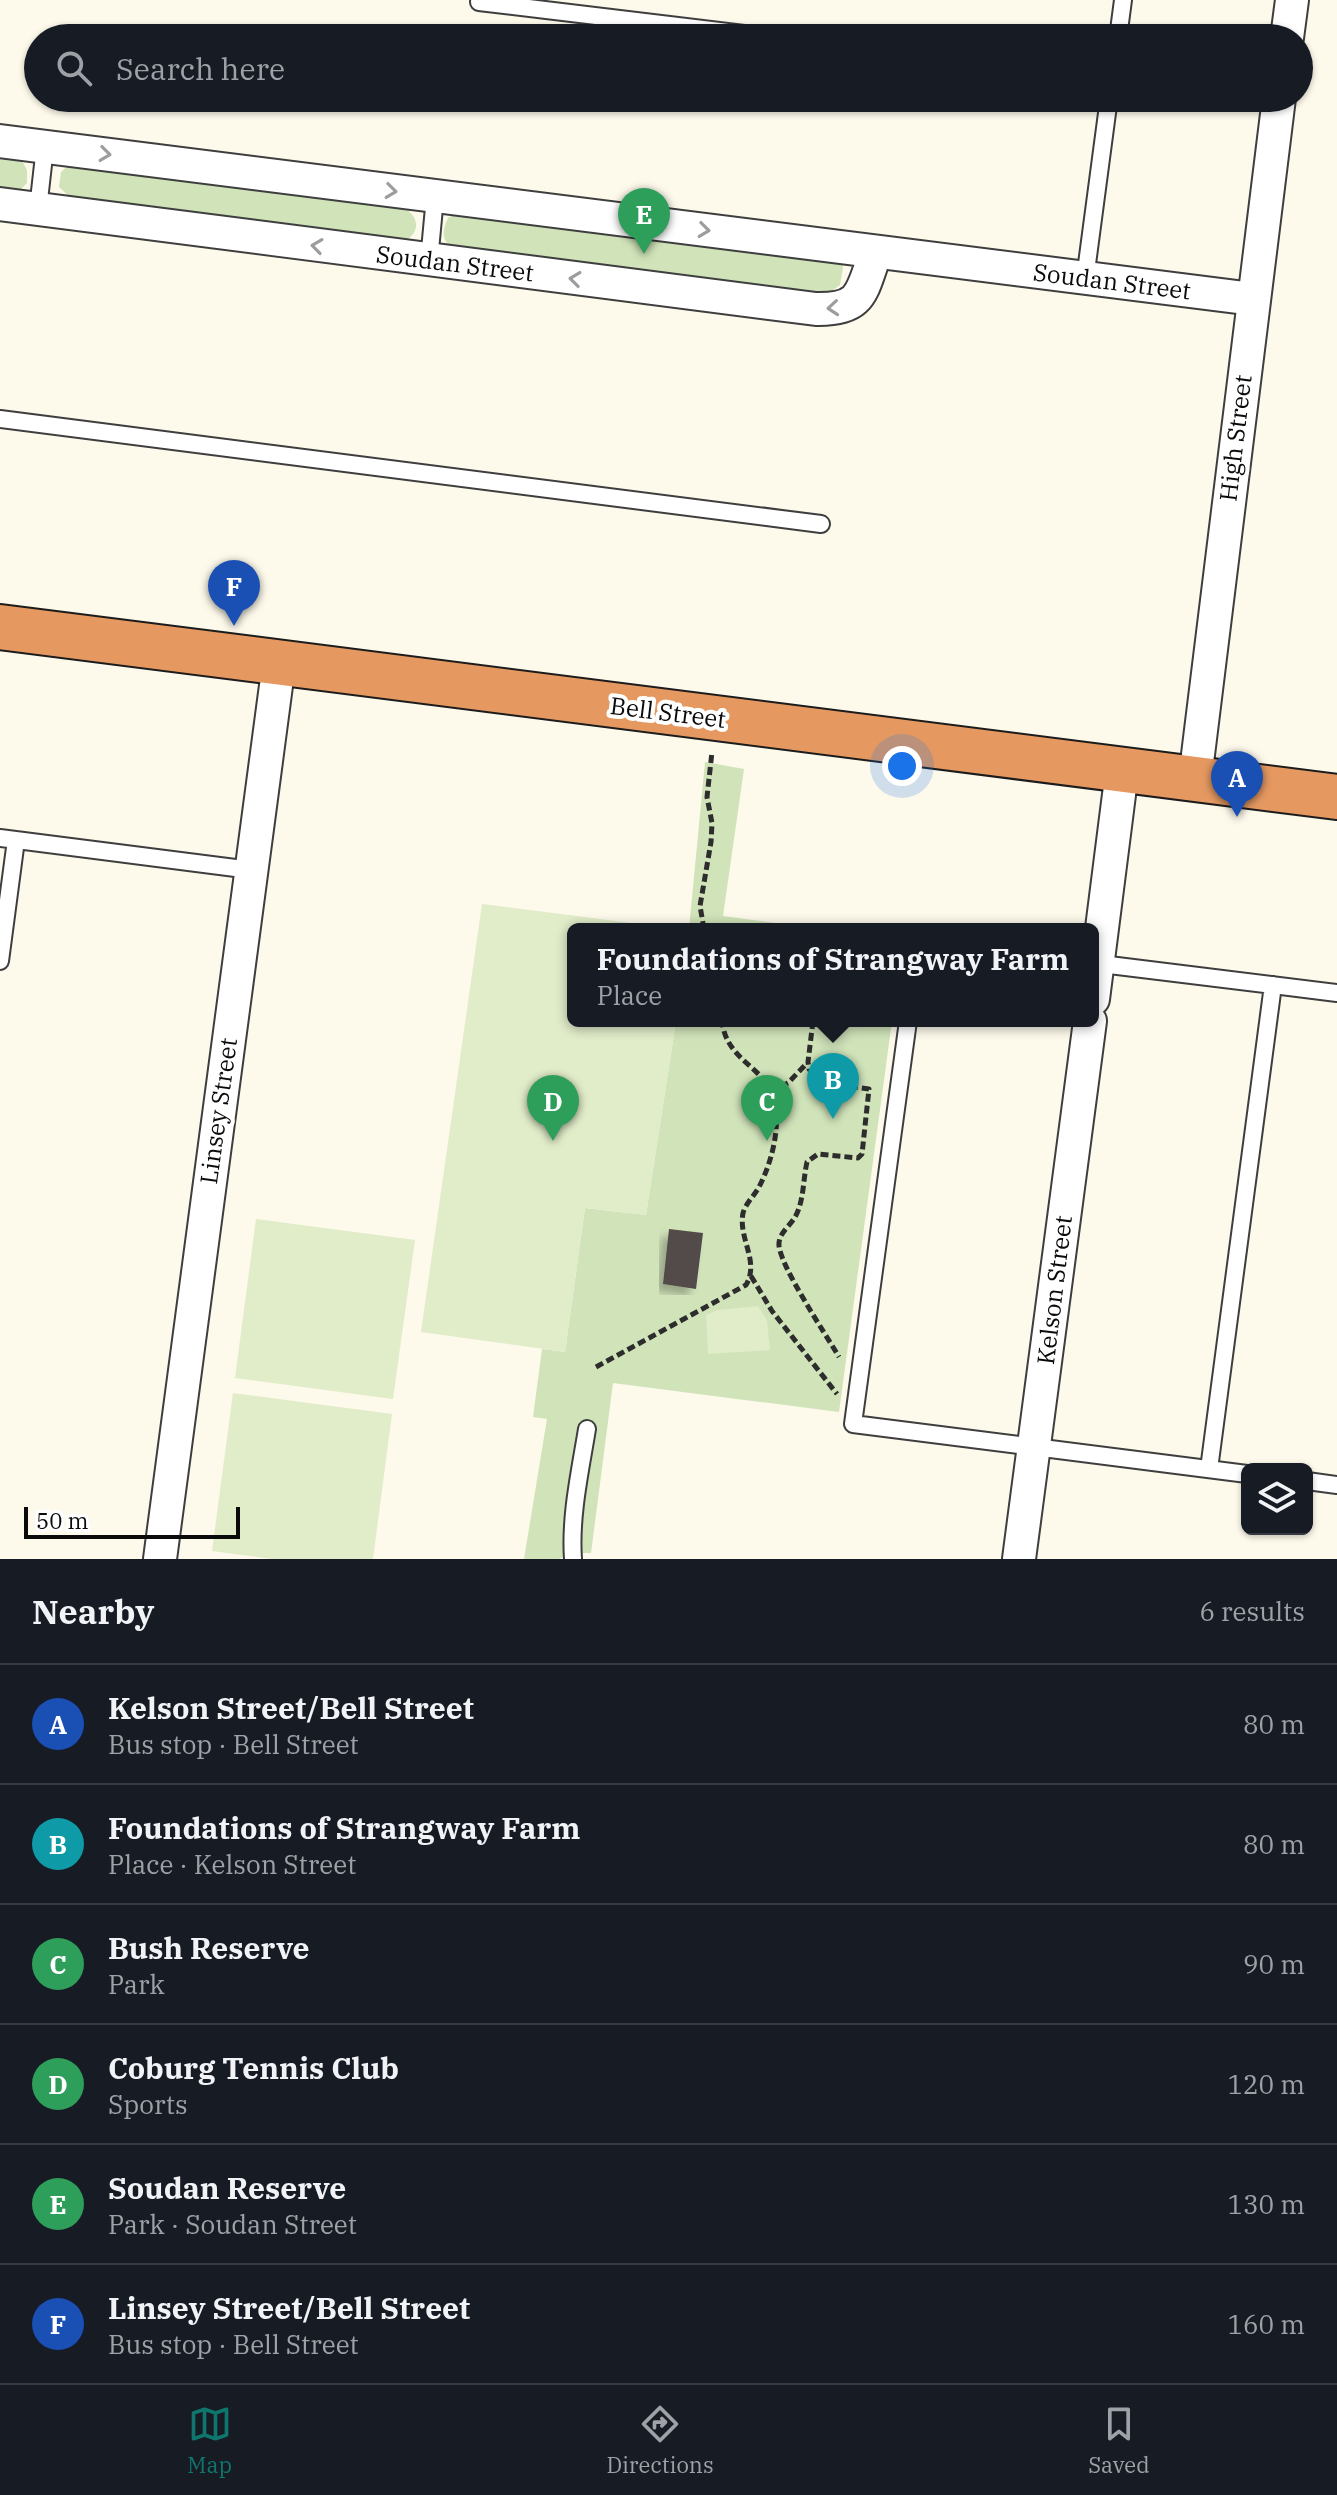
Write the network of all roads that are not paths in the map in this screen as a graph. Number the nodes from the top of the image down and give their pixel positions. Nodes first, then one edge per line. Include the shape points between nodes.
1 (1123, 0) edge
2 (1292, 0) edge
3 (479, 2) edge
4 (662, 24) edge
5 (1120, 24) edge
6 (1289, 24) edge
7 (1107, 112) edge
8 (1277, 112) edge
9 (0, 141) edge
10 (45, 147) junction
11 (435, 197) junction
12 (0, 204) edge
13 (38, 209) junction
14 (876, 252) junction
15 (429, 261) junction
16 (1085, 279) junction
17 (1253, 299) junction
18 (0, 419) edge
19 (821, 524) dead end
20 (0, 627) edge
21 (279, 663) junction
22 (1122, 771) junction
23 (1195, 779) junction
24 (1337, 797) edge
25 (8, 839) edge
26 (251, 870) junction
27 (1099, 935) edge
28 (0, 961) edge
29 (1099, 964) edge
30 (1273, 985) junction
31 (1337, 993) edge
32 (907, 1027) edge
33 (1089, 1027) edge
34 (587, 1429) dead end
35 (1035, 1447) junction
36 (1209, 1469) junction
37 (1241, 1473) edge
38 (1313, 1482) edge
39 (1337, 1485) edge
40 (160, 1559) edge
41 (573, 1559) edge
42 (1019, 1559) edge

1 - 5 lane
2 - 6 street
3 - 4 lane
7 - 16 lane
8 - 17 street, High Street
9 - 10 street, Soudan Street
10 -> 11 street, Soudan Street
10 - 13 lane
11 -> 14 street, Soudan Street
11 - 15 lane
12 - 13 street, Soudan Street
15 -> 13 street, Soudan Street
14 -> 15 street, Soudan Street via 861,293 851,306 838,310
14 - 16 street, Soudan Street
16 - 17 street, Soudan Street
17 - 23 street, High Street
18 - 19 lane
20 - 21 highway, Bell Street
21 - 22 highway, Bell Street
21 - 26 street, Linsey Street
22 - 23 highway, Bell Street
22 - 27 street
23 - 24 highway, Bell Street
25 - 26 lane
25 - 28 lane
26 - 40 street, Linsey Street
29 - 30 lane
30 - 31 lane
30 - 36 lane
32 - 35 lane via 853,1424
33 - 35 street, Kelson Street
34 - 41 lane
35 - 36 lane
35 - 42 street, Kelson Street
36 - 37 lane
38 - 39 lane

